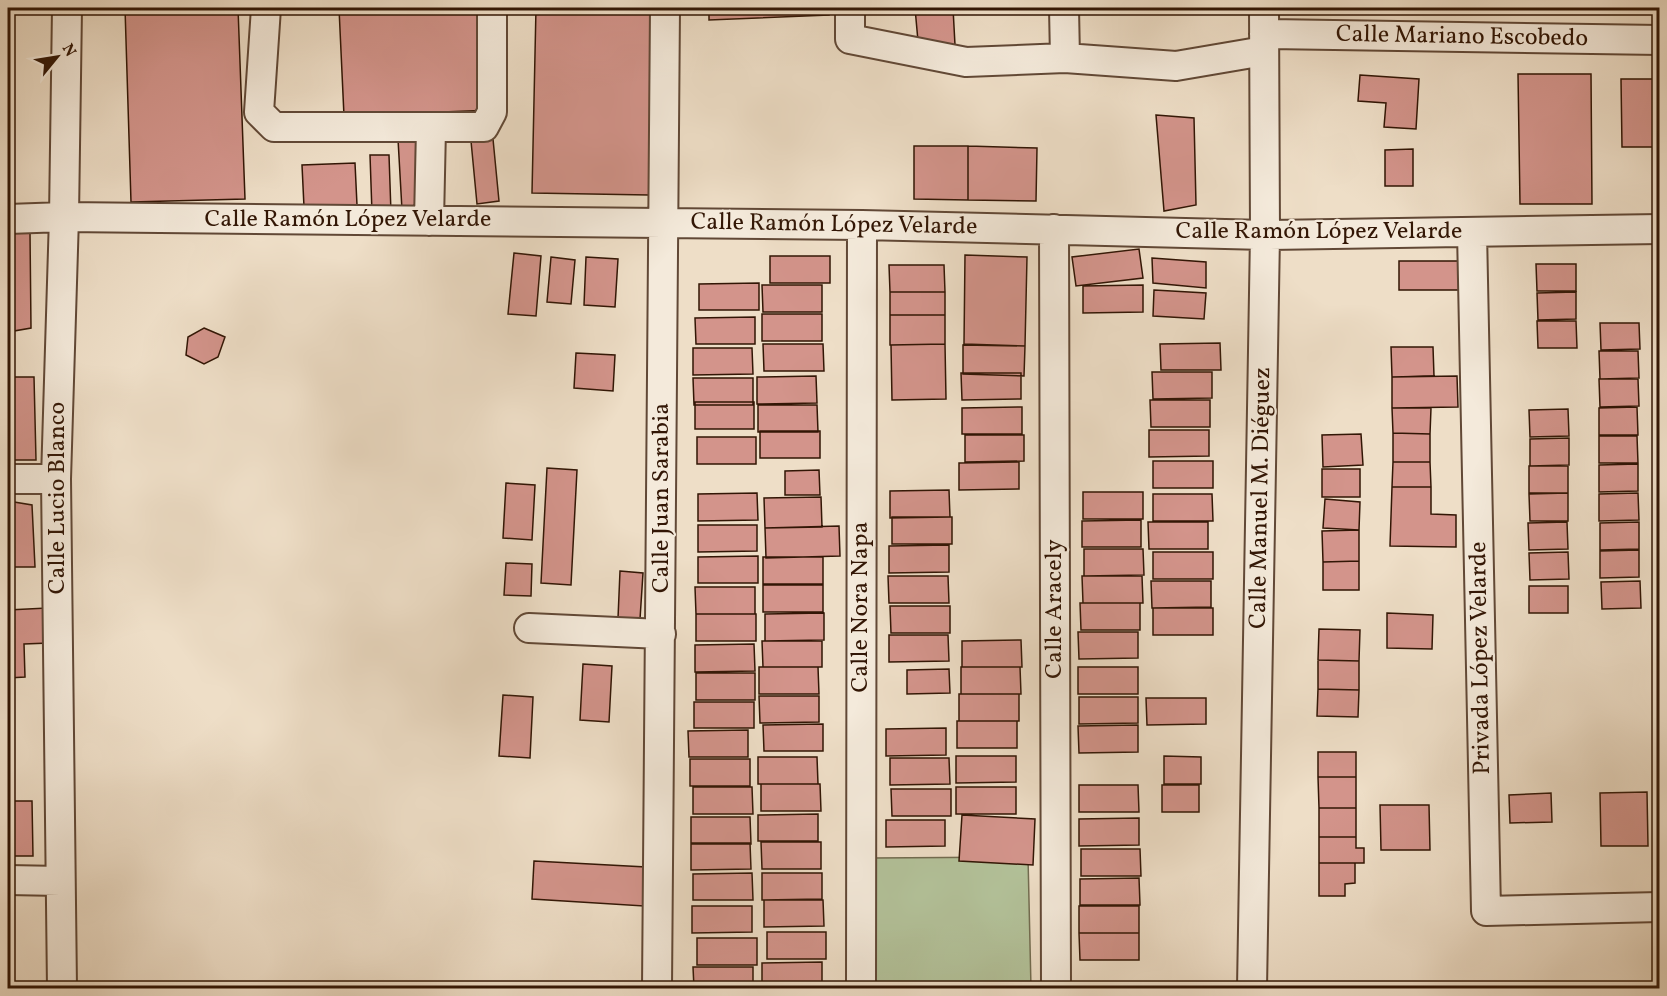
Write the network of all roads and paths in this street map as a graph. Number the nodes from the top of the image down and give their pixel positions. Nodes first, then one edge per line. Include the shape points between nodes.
1 (67, 8) edge
2 (266, 8) edge
3 (492, 8) edge
4 (665, 8) edge
5 (850, 8) edge
6 (1064, 8) edge
7 (1264, 31) edge
8 (1659, 40) edge
9 (1065, 58) junction
10 (431, 128) junction
11 (64, 218) junction
12 (8, 219) edge
13 (429, 221) junction
14 (664, 222) junction
15 (862, 225) junction
16 (1054, 229) junction
17 (1659, 229) edge
18 (1472, 232) junction
19 (1265, 234) junction
20 (8, 479) edge
21 (56, 479) junction
22 (529, 628) dead end
23 (661, 634) junction
24 (8, 880) edge
25 (60, 881) junction
26 (1659, 907) edge
27 (62, 988) edge
28 (657, 988) edge
29 (861, 988) edge
30 (1056, 988) edge
31 (1252, 988) edge

1 - 11 street, Calle Lucio Blanco
2 - 10 street via 259,112 273,127
3 - 10 street via 492,112 484,127
4 - 14 street, Calle Juan Sarabia
5 - 9 street, Calle Mariano Escobedo via 850,39 966,62
6 - 9 street
7 - 8 street, Calle Mariano Escobedo
7 - 9 street, Calle Mariano Escobedo via 1176,66
7 - 19 street, Calle Manuel M. Diéguez
10 - 13 street
11 - 12 street, Calle Ramón López Velarde
11 - 13 street, Calle Ramón López Velarde
11 - 21 street, Calle Lucio Blanco
13 - 14 street, Calle Ramón López Velarde
14 - 15 street, Calle Ramón López Velarde
14 - 23 street, Calle Juan Sarabia
15 - 16 street, Calle Ramón López Velarde
15 - 29 street, Calle Nora Napa
16 - 19 street, Calle Ramón López Velarde
16 - 30 street, Calle Aracely
17 - 18 street, Calle Ramón López Velarde
18 - 19 street, Calle Ramón López Velarde
18 - 26 street, Privada López Velarde via 1486,911
19 - 31 street, Calle Manuel M. Diéguez
20 - 21 street
21 - 25 street, Calle Lucio Blanco
22 - 23 street
23 - 28 street, Calle Juan Sarabia
24 - 25 street
25 - 27 street, Calle Lucio Blanco

